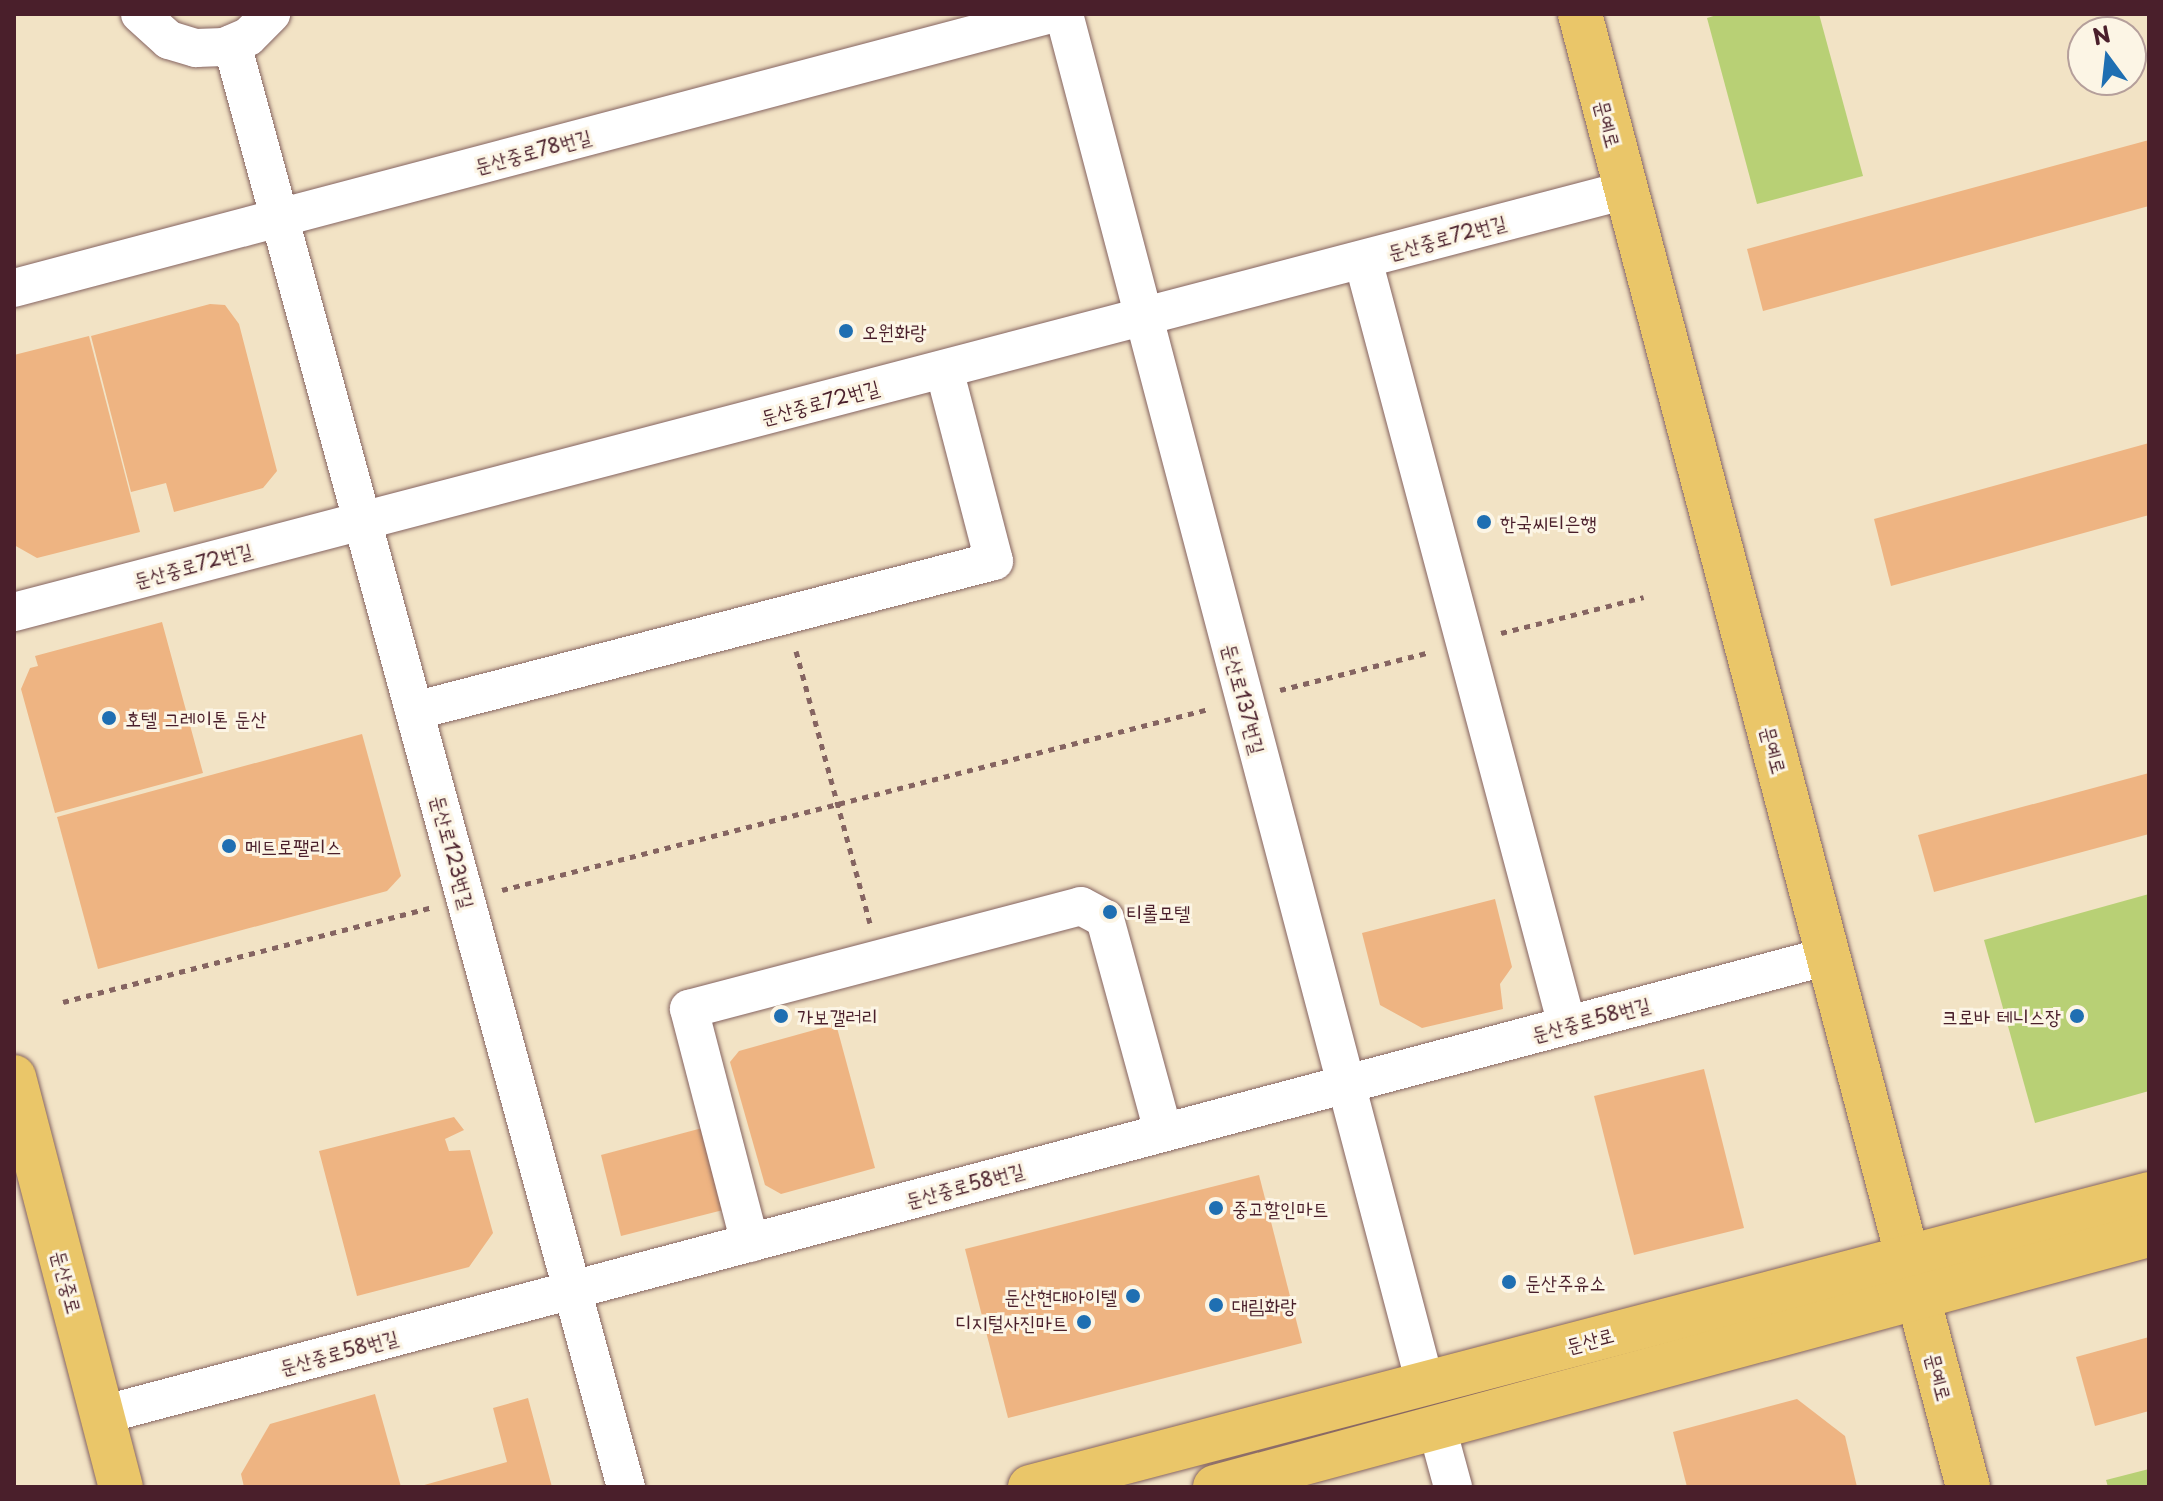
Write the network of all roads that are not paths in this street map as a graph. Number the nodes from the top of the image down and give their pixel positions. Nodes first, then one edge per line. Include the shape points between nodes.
1 (140, 14) edge
2 (271, 14) edge
3 (1051, 14) edge
4 (1580, 14) edge
5 (232, 44) junction
6 (1626, 190) junction
7 (281, 218) junction
8 (1363, 260) junction
9 (14, 288) edge
10 (1143, 316) junction
11 (944, 369) junction
12 (363, 521) junction
13 (14, 612) edge
14 (414, 711) junction
15 (1828, 956) junction
16 (1567, 1025) junction
17 (14, 1077) edge
18 (1346, 1084) junction
19 (1163, 1131) junction
20 (2149, 1194) edge
21 (2149, 1235) edge
22 (750, 1243) junction
23 (1912, 1277) junction
24 (572, 1290) junction
25 (1425, 1383) junction
26 (102, 1415) junction
27 (1437, 1428) junction
28 (121, 1487) edge
29 (626, 1487) edge
30 (1030, 1487) edge
31 (1215, 1487) edge
32 (1453, 1487) edge
33 (1968, 1487) edge

1 - 5 street via 169,40 196,48
2 - 5 street via 248,37
3 - 7 street, 둔산중로78번길
3 - 10 street, 둔산로137번길
4 - 6 main road, 문예로
5 - 7 street, 둔산로123번길
6 - 8 street, 둔산중로72번길
6 - 15 main road, 문예로
7 - 9 street, 둔산중로78번길
7 - 12 street, 둔산로123번길
8 - 10 street, 둔산중로72번길
8 - 16 street
10 - 11 street, 둔산중로72번길
10 - 18 street, 둔산로137번길
11 - 12 street, 둔산중로72번길
11 - 14 street via 994,561
12 - 13 street, 둔산중로72번길
12 - 14 street, 둔산로123번길
14 - 24 street, 둔산로123번길
15 - 16 street, 둔산중로58번길
15 - 23 main road, 문예로
16 - 18 street, 둔산중로58번길
17 - 26 main road, 둔산중로
18 - 19 street, 둔산중로58번길
18 - 25 street, 둔산로137번길
19 - 22 street, 둔산중로58번길
19 - 22 street via 1105,919 1081,906 689,1009
20 - 23 main road, 둔산로
21 - 23 main road, 둔산로
22 - 24 street, 둔산중로58번길
23 - 25 main road, 둔산로
23 - 27 main road, 둔산로 via 1801,1332
23 - 33 main road, 문예로
24 - 26 street, 둔산중로58번길
24 - 29 street, 둔산로123번길
25 - 30 main road, 둔산로
26 - 28 main road, 둔산중로
27 - 31 main road, 둔산로
27 - 32 street

